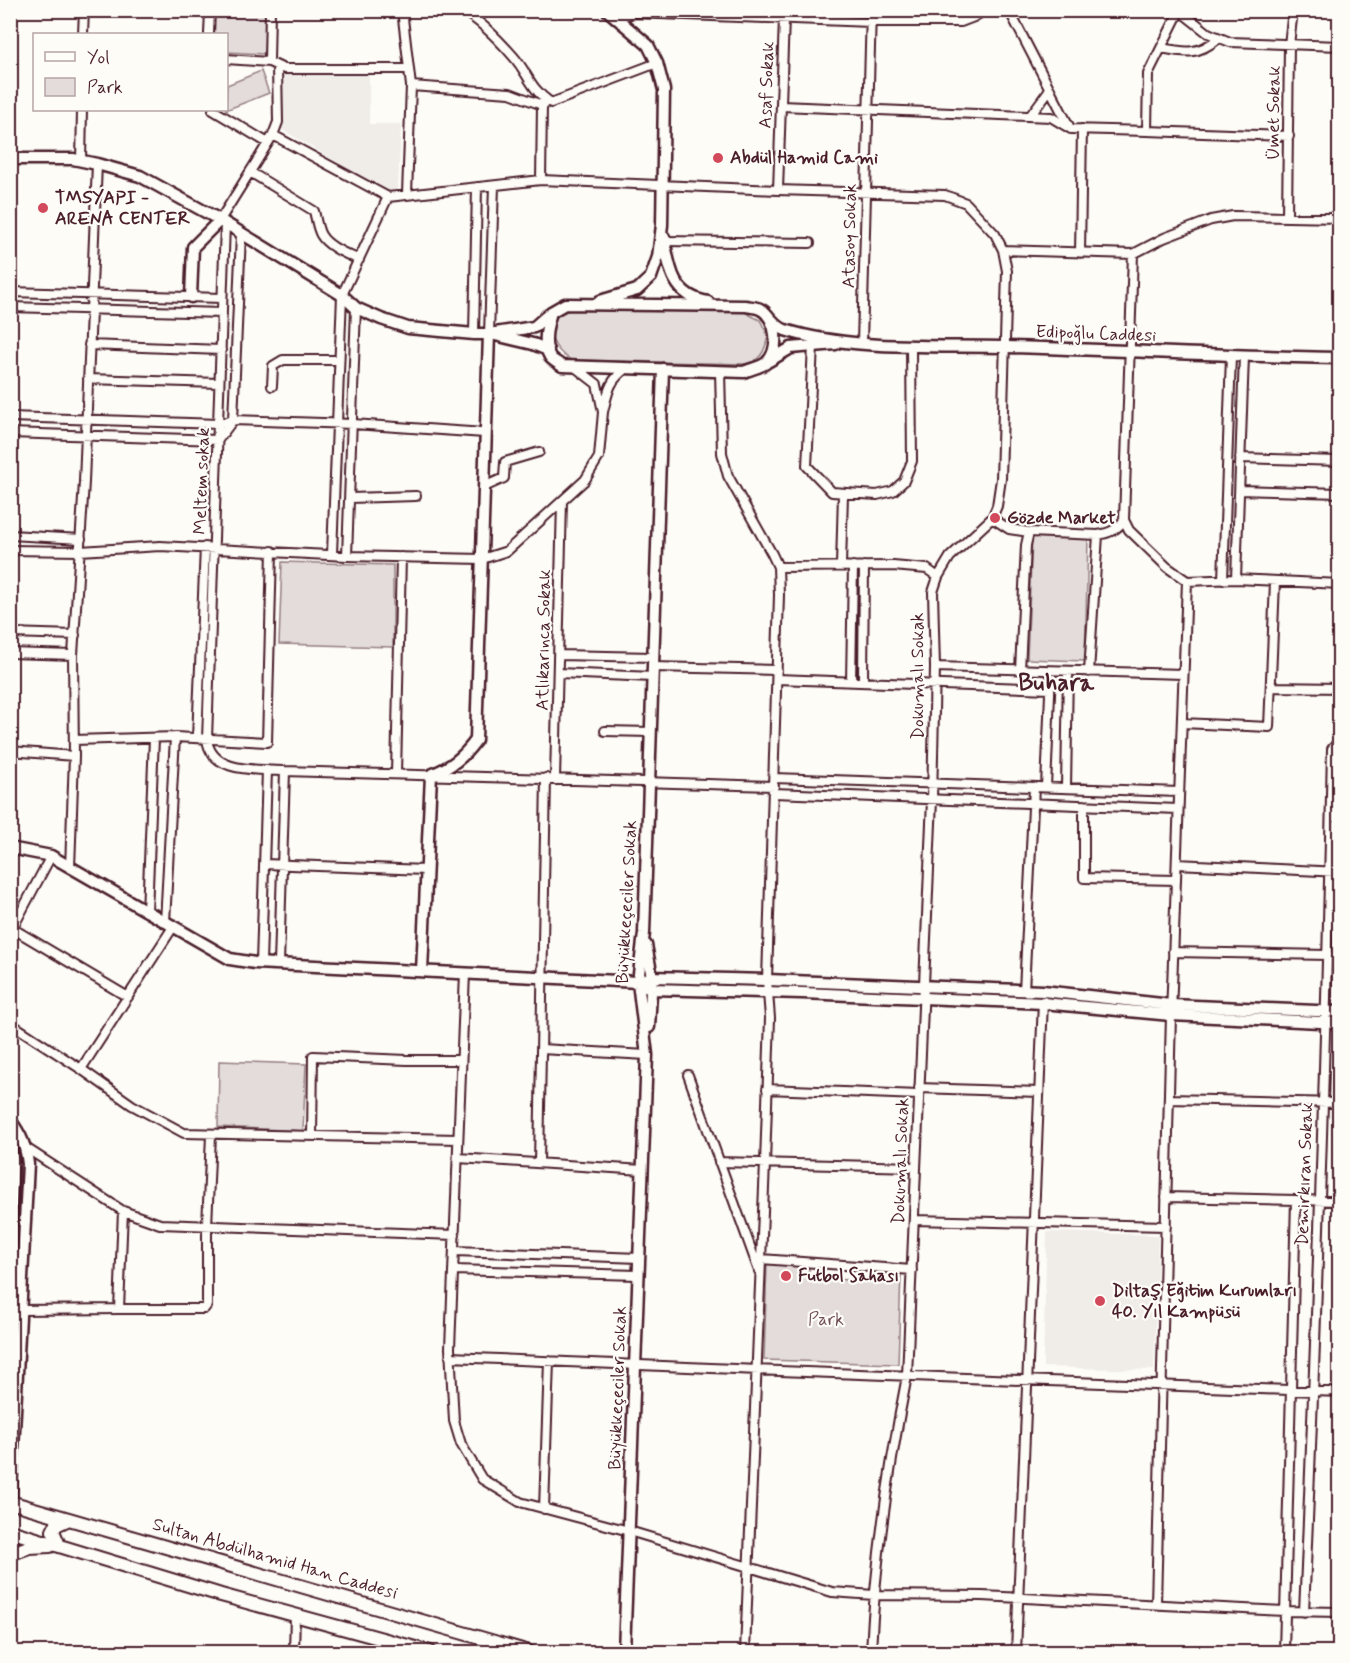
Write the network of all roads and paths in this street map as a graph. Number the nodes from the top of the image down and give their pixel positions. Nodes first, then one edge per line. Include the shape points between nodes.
1 (84, 10) edge
2 (210, 10) edge
3 (270, 10) edge
4 (402, 10) edge
5 (461, 10) edge
6 (607, 10) edge
7 (871, 10) edge
8 (985, 10) edge
9 (1009, 10) edge
10 (1293, 10) edge
11 (1180, 11) edge
12 (730, 13) edge
13 (616, 14) edge
14 (784, 18) junction
15 (870, 22) junction
16 (83, 33) edge
17 (209, 33) edge
18 (1219, 38) junction
19 (1289, 45) junction
20 (1340, 46) edge
21 (1161, 48) junction
22 (228, 59) edge
23 (269, 62) junction
24 (657, 63) junction
25 (278, 67) junction
26 (409, 69) junction
27 (411, 86) junction
28 (1050, 89) junction
29 (551, 103) junction
30 (542, 105) junction
31 (781, 106) junction
32 (868, 110) junction
33 (82, 111) edge
34 (215, 111) edge
35 (1030, 116) junction
36 (1071, 129) junction
37 (1082, 129) junction
38 (1147, 131) junction
39 (273, 135) junction
40 (1289, 136) junction
41 (268, 142) junction
42 (10, 159) edge
43 (81, 161) junction
44 (97, 164) junction
45 (250, 172) junction
46 (541, 180) junction
47 (663, 185) junction
48 (495, 186) junction
49 (477, 187) junction
50 (778, 190) junction
51 (866, 193) junction
52 (407, 195) junction
53 (388, 197) junction
54 (1287, 216) junction
55 (1340, 218) edge
56 (223, 222) junction
57 (662, 225) junction
58 (241, 234) junction
59 (664, 240) junction
60 (810, 243) dead end
61 (1003, 250) junction
62 (1080, 253) junction
63 (1133, 254) junction
64 (359, 260) junction
65 (10, 292) edge
66 (92, 293) junction
67 (342, 295) junction
68 (191, 297) junction
69 (222, 298) junction
70 (591, 304) junction
71 (10, 306) edge
72 (733, 306) junction
73 (91, 308) junction
74 (357, 308) junction
75 (551, 312) junction
76 (222, 313) junction
77 (768, 316) junction
78 (474, 334) junction
79 (489, 334) junction
80 (857, 343) junction
81 (89, 345) junction
82 (813, 346) junction
83 (911, 346) junction
84 (1005, 347) junction
85 (221, 350) junction
86 (548, 350) junction
87 (1129, 351) junction
88 (1231, 356) junction
89 (1244, 356) junction
90 (1340, 357) edge
91 (339, 360) junction
92 (766, 363) junction
93 (573, 366) junction
94 (627, 368) junction
95 (663, 369) junction
96 (720, 371) junction
97 (88, 379) junction
98 (219, 383) junction
99 (272, 386) dead end
100 (603, 412) junction
101 (10, 417) edge
102 (86, 420) junction
103 (233, 420) junction
104 (219, 424) junction
105 (337, 424) junction
106 (353, 424) junction
107 (10, 433) edge
108 (485, 433) junction
109 (86, 436) junction
110 (218, 440) junction
111 (539, 452) dead end
112 (1240, 458) junction
113 (1340, 461) edge
114 (484, 487) junction
115 (1240, 490) junction
116 (1340, 493) edge
117 (843, 494) junction
118 (416, 496) dead end
119 (350, 498) junction
120 (562, 501) junction
121 (992, 518) junction
122 (1124, 520) junction
123 (1029, 532) junction
124 (10, 535) edge
125 (1098, 535) junction
126 (81, 539) junction
127 (205, 547) junction
128 (215, 548) junction
129 (10, 550) edge
130 (80, 551) junction
131 (272, 551) junction
132 (332, 554) junction
133 (347, 556) junction
134 (401, 556) junction
135 (482, 559) junction
136 (841, 566) junction
137 (853, 566) junction
138 (864, 566) junction
139 (778, 567) junction
140 (938, 577) junction
141 (1236, 579) junction
142 (1223, 580) junction
143 (1187, 581) junction
144 (1275, 582) junction
145 (1340, 584) edge
146 (10, 633) edge
147 (75, 635) junction
148 (10, 653) edge
149 (74, 655) junction
150 (559, 655) junction
151 (653, 667) junction
152 (935, 667) junction
153 (1020, 670) junction
154 (1051, 671) junction
155 (1068, 671) junction
156 (1089, 672) junction
157 (558, 673) junction
158 (1184, 674) junction
159 (777, 675) junction
160 (851, 681) junction
161 (863, 682) junction
162 (934, 685) junction
163 (1271, 687) junction
164 (1340, 688) edge
165 (1050, 689) junction
166 (1182, 723) junction
167 (605, 731) dead end
168 (651, 732) junction
169 (175, 737) junction
170 (154, 738) junction
171 (197, 738) junction
172 (207, 739) junction
173 (74, 740) junction
174 (1340, 740) edge
175 (10, 751) edge
176 (74, 756) junction
177 (267, 770) junction
178 (285, 771) junction
179 (396, 774) junction
180 (431, 775) junction
181 (551, 779) junction
182 (649, 781) junction
183 (932, 783) junction
184 (774, 786) junction
185 (1034, 787) junction
186 (1046, 787) junction
187 (1066, 788) junction
188 (1179, 792) junction
189 (932, 800) junction
190 (1033, 803) junction
191 (1084, 805) junction
192 (1179, 809) junction
193 (10, 848) edge
194 (51, 856) junction
195 (264, 864) junction
196 (281, 864) junction
197 (1177, 864) junction
198 (70, 868) junction
199 (426, 870) junction
200 (1330, 872) junction
201 (1340, 872) edge
202 (1176, 880) junction
203 (147, 912) junction
204 (169, 925) junction
205 (11, 929) edge
206 (644, 933) junction
207 (1173, 952) junction
208 (1328, 955) junction
209 (261, 963) junction
210 (279, 964) junction
211 (422, 971) junction
212 (465, 974) junction
213 (543, 977) junction
214 (652, 977) junction
215 (767, 980) junction
216 (638, 982) junction
217 (651, 989) junction
218 (1023, 991) junction
219 (768, 992) junction
220 (923, 992) junction
221 (1043, 992) junction
222 (128, 997) junction
223 (1043, 1003) junction
224 (1171, 1010) junction
225 (1340, 1012) edge
226 (1327, 1017) junction
227 (10, 1023) edge
228 (1340, 1023) edge
229 (541, 1049) junction
230 (647, 1055) junction
231 (461, 1060) junction
232 (81, 1069) junction
233 (688, 1075) dead end
234 (767, 1089) junction
235 (919, 1092) junction
236 (1039, 1092) junction
237 (1169, 1099) junction
238 (1322, 1102) junction
239 (1340, 1103) edge
240 (10, 1120) edge
241 (211, 1135) junction
242 (312, 1136) junction
243 (458, 1139) junction
244 (10, 1144) edge
245 (26, 1148) junction
246 (458, 1158) junction
247 (719, 1162) junction
248 (539, 1163) junction
249 (765, 1163) junction
250 (916, 1167) junction
251 (643, 1170) junction
252 (1166, 1197) junction
253 (1296, 1200) junction
254 (1319, 1200) junction
255 (1340, 1201) edge
256 (123, 1211) junction
257 (914, 1220) junction
258 (1034, 1223) junction
259 (10, 1224) edge
260 (207, 1226) junction
261 (1166, 1226) junction
262 (455, 1235) junction
263 (454, 1251) junction
264 (639, 1257) junction
265 (761, 1259) junction
266 (453, 1270) junction
267 (912, 1270) junction
268 (639, 1275) junction
269 (760, 1276) junction
270 (119, 1309) junction
271 (21, 1310) junction
272 (450, 1357) junction
273 (549, 1361) junction
274 (635, 1365) junction
275 (756, 1370) junction
276 (907, 1376) junction
277 (1027, 1380) junction
278 (1161, 1385) junction
279 (1291, 1390) junction
280 (1314, 1391) junction
281 (1340, 1392) edge
282 (11, 1504) edge
283 (544, 1509) junction
284 (69, 1519) junction
285 (10, 1531) edge
286 (629, 1531) junction
287 (60, 1545) junction
288 (10, 1554) edge
289 (748, 1568) junction
290 (873, 1595) junction
291 (1018, 1599) junction
292 (1156, 1604) junction
293 (1285, 1611) junction
294 (1304, 1612) junction
295 (1340, 1612) edge
296 (295, 1615) junction
297 (294, 1653) edge
298 (429, 1653) edge
299 (529, 1653) edge
300 (624, 1653) edge
301 (745, 1653) edge
302 (871, 1653) edge
303 (1016, 1653) edge
304 (1284, 1653) edge

1 - 16 street
2 - 17 street
3 - 23 street
4 - 26 street
5 - 29 street via 514,57 537,93
6 - 13 street
7 - 15 street, Atasoy Sokak
8 - 15 street via 961,22
9 - 28 street
10 - 19 street, Ümet Sokak
11 - 18 street
11 - 21 street
12 - 13 street
12 - 14 street
13 - 24 street via 648,45
14 - 15 street
14 - 31 street, Asaf Sokak
15 - 32 street, Atasoy Sokak
18 - 19 street
18 - 21 street via 1196,51
19 - 20 street
19 - 40 street, Ümet Sokak
21 - 38 street via 1148,74
22 - 23 street
23 - 25 street
24 - 29 street
24 - 47 street via 664,90
25 - 26 street
25 - 39 street via 278,122
26 - 27 street
27 - 30 street via 510,93
27 - 52 street
28 - 35 street
28 - 36 street
29 - 30 street
30 - 46 street
31 - 32 street
31 - 50 street, Asaf Sokak
32 - 35 street
32 - 51 street, Atasoy Sokak
33 - 43 street
34 - 41 street
35 - 36 street via 1051,117
36 - 37 street
37 - 38 street
37 - 62 street
38 - 40 street
39 - 41 street
39 - 53 street
40 - 54 street, Ümet Sokak
41 - 45 street
42 - 43 street
43 - 44 street
44 - 56 street via 140,176
44 - 66 street
45 - 56 street
45 - 64 street via 314,211 320,234 335,248
46 - 47 street
46 - 48 street
47 - 50 street
47 - 57 street
48 - 49 street
48 - 79 street
49 - 52 street
49 - 78 street
50 - 51 street
51 - 61 street via 945,195 966,203 995,234
51 - 80 street, Atasoy Sokak
52 - 53 street
53 - 64 street
54 - 55 street
54 - 63 street via 1211,220
56 - 58 street
56 - 68 street via 193,247
56 - 69 street, Meltem sokak
57 - 59 street
57 - 70 street via 651,277 636,291
58 - 67 street
58 - 103 street, Meltem sokak
59 - 60 street
59 - 72 street via 672,277 686,294
61 - 62 street
61 - 84 street via 1007,271
62 - 63 street
63 - 87 street
64 - 67 street
65 - 66 street
66 - 68 street
66 - 73 street
67 - 74 street
67 - 91 street
68 - 69 street
69 - 76 street, Meltem sokak
70 - 72 street
70 - 75 street via 565,304
71 - 73 street
72 - 77 street via 759,309
73 - 76 street
73 - 81 street
74 - 78 street via 408,328
74 - 106 street
75 - 79 street via 534,327
75 - 86 street
76 - 85 street, Meltem sokak
77 - 80 street via 782,330
77 - 92 street via 775,338 774,350
78 - 79 street
79 - 86 street
79 - 108 street
80 - 82 street
80 - 83 street, Edipoğlu Caddesi
81 - 85 street
81 - 97 street
82 - 92 street via 791,348
82 - 117 street via 807,466 832,492
83 - 84 street, Edipoğlu Caddesi
83 - 117 street via 912,461 904,481 893,491 878,495
84 - 87 street, Edipoğlu Caddesi
84 - 121 street via 1002,479
85 - 98 street, Meltem sokak
86 - 93 street via 550,357 562,366
87 - 88 street, Edipoğlu Caddesi
87 - 122 street
88 - 89 street, Edipoğlu Caddesi
88 - 142 street
89 - 90 street, Edipoğlu Caddesi
89 - 112 street
91 - 99 street via 283,360 273,366
91 - 105 street
92 - 96 street via 744,372
93 - 94 street
93 - 100 street via 597,384
94 - 95 street
94 - 100 street via 615,376
95 - 96 street
95 - 151 street, Büyükkeçeciler Sokak
96 - 139 street via 722,453 728,476
97 - 98 street
97 - 102 street
98 - 104 street, Meltem sokak
100 - 120 street via 599,457 585,480
101 - 102 street
102 - 104 street
102 - 109 street
103 - 104 street
103 - 105 street
103 - 110 street
104 - 110 street, Meltem sokak
105 - 106 street
105 - 132 street
106 - 108 street
106 - 119 street
107 - 109 street
108 - 114 street
109 - 110 street
109 - 126 street
110 - 128 street, Meltem sokak
111 - 114 street via 505,462 504,478
112 - 113 street
112 - 115 street
114 - 135 street
115 - 116 street
115 - 141 street
117 - 136 street
118 - 119 street
119 - 133 street
120 - 135 street via 507,551
120 - 150 street, Atlıkarınca Sokak
121 - 123 street via 1009,529
121 - 140 street, Dokumalı Sokak via 950,558
122 - 125 street via 1109,533
122 - 143 street via 1159,560
123 - 125 street
123 - 153 street
124 - 126 street
125 - 156 street
126 - 130 street
127 - 128 street
127 - 130 street
127 - 171 street, Meltem sokak
128 - 131 street
128 - 172 street, Meltem sokak
129 - 130 street
130 - 147 street
131 - 132 street
131 - 172 street via 267,742
132 - 133 street
133 - 134 street
134 - 135 street
134 - 179 street
135 - 180 street via 476,740 450,768
136 - 137 street
136 - 139 street
137 - 138 street
137 - 160 street
138 - 140 street via 927,569
138 - 161 street
139 - 159 street
140 - 152 street, Dokumalı Sokak via 933,592
141 - 142 street
141 - 144 street
142 - 143 street
143 - 158 street
144 - 145 street
144 - 163 street
146 - 147 street
147 - 149 street
148 - 149 street
149 - 173 street
150 - 151 street
150 - 157 street, Atlıkarınca Sokak
151 - 157 street
151 - 159 street
151 - 168 street, Büyükkeçeciler Sokak
152 - 153 street
152 - 162 street, Dokumalı Sokak
153 - 154 street
154 - 155 street
154 - 165 street
155 - 156 street
155 - 187 street
156 - 158 street
157 - 181 street, Atlıkarınca Sokak
158 - 166 street
159 - 160 street
159 - 184 street
160 - 161 street
161 - 162 street
162 - 165 street
162 - 183 street, Dokumalı Sokak
163 - 164 street
163 - 166 street via 1269,727
165 - 186 street
166 - 188 street
167 - 168 street
168 - 182 street, Büyükkeçeciler Sokak
169 - 170 street
169 - 171 street
169 - 204 street
170 - 173 street
170 - 203 street
171 - 172 street
172 - 177 street via 208,751 227,765
173 - 176 street
174 - 200 street, Demirkıran Sokak via 1332,749
175 - 176 street
176 - 198 street
177 - 178 street
177 - 195 street
178 - 179 street
178 - 196 street
179 - 180 street
180 - 181 street
180 - 199 street
181 - 182 street
181 - 213 street, Atlıkarınca Sokak
182 - 184 street
182 - 206 street, Büyükkeçeciler Sokak
183 - 184 street
183 - 185 street
183 - 189 street, Dokumalı Sokak
184 - 189 street
184 - 215 street
185 - 186 street
185 - 190 street
186 - 187 street
187 - 188 street
188 - 192 street
189 - 190 street
189 - 220 street, Dokumalı Sokak
190 - 191 street
190 - 218 street
191 - 192 street
191 - 202 street via 1084,878
192 - 197 street
193 - 194 street
194 - 198 street
194 - 205 street
195 - 196 street
195 - 209 street
196 - 199 street
196 - 210 street
197 - 200 street
197 - 202 street
198 - 203 street
199 - 211 street
200 - 201 street
200 - 208 street, Demirkıran Sokak
202 - 207 street
203 - 204 street
204 - 209 street via 230,959
204 - 222 street
205 - 222 street
206 - 214 street
206 - 216 street, Büyükkeçeciler Sokak
207 - 208 street
207 - 224 street
208 - 226 street, Demirkıran Sokak
209 - 210 street
210 - 211 street
211 - 212 street
212 - 213 street
212 - 231 street
213 - 216 street
213 - 229 street, Atlıkarınca Sokak
214 - 215 street
214 - 216 street
214 - 217 street
215 - 219 street
215 - 220 street
216 - 217 street
216 - 230 street, Büyükkeçeciler Sokak
217 - 219 street
217 - 230 street
218 - 220 street
218 - 221 street
219 - 220 street
219 - 234 street
220 - 223 street
220 - 235 street, Dokumalı Sokak
221 - 223 street
221 - 224 street
222 - 232 street
223 - 224 street
223 - 236 street
224 - 226 street
224 - 237 street
225 - 226 street
226 - 228 street
226 - 238 street, Demirkıran Sokak
227 - 232 street
229 - 230 street
229 - 248 street, Atlıkarınca Sokak
230 - 251 street, Büyükkeçeciler Sokak
231 - 242 street via 314,1056
231 - 243 street
232 - 241 street via 172,1127 184,1133
233 - 247 street
234 - 235 street
234 - 249 street
235 - 236 street
235 - 250 street, Dokumalı Sokak
236 - 258 street
237 - 238 street
237 - 252 street
238 - 239 street
238 - 254 street, Demirkıran Sokak
240 - 245 street
241 - 242 street
241 - 260 street
242 - 243 street
243 - 246 street
244 - 259 street
245 - 256 street
245 - 271 street
246 - 248 street
246 - 262 street
247 - 249 street
247 - 269 street
248 - 251 street
249 - 250 street
249 - 265 street
250 - 257 street, Dokumalı Sokak
251 - 264 street, Büyükkeçeciler Sokak
252 - 253 street
252 - 261 street
253 - 254 street
253 - 279 street
254 - 255 street
254 - 280 street, Demirkıran Sokak
256 - 260 street via 160,1224
256 - 270 street
257 - 258 street
257 - 267 street, Dokumalı Sokak
258 - 261 street
258 - 277 street
260 - 262 street
260 - 270 street via 204,1309
261 - 278 street
262 - 263 street
263 - 264 street
263 - 266 street
264 - 268 street, Büyükkeçeciler Sokak
265 - 267 street
265 - 269 street
266 - 268 street
266 - 272 street
267 - 276 street, Dokumalı Sokak
268 - 274 street, Büyükkeçeciler Sokak
269 - 275 street
270 - 271 street
271 - 282 street
272 - 273 street
272 - 283 street via 454,1421 461,1444 482,1479 520,1502
273 - 274 street
273 - 283 street
274 - 275 street
274 - 286 street, Büyükkeçeciler Sokak
275 - 276 street
275 - 289 street
276 - 277 street
276 - 290 street, Dokumalı Sokak
277 - 278 street
277 - 291 street
278 - 279 street
278 - 292 street
279 - 280 street
279 - 293 street
280 - 281 street
280 - 294 street, Demirkıran Sokak
282 - 284 main road, Sultan Abdülhamid Han Caddesi
283 - 286 street
284 - 287 main road via 53,1531
284 - 299 main road, Sultan Abdülhamid Han Caddesi
285 - 287 main road
286 - 289 street
286 - 300 street, Büyükkeçeciler Sokak
287 - 288 main road via 29,1547
287 - 296 main road
289 - 290 street via 832,1592
289 - 301 street
290 - 291 street
290 - 302 street, Dokumalı Sokak
291 - 292 street
291 - 303 street
292 - 293 street
293 - 294 street
293 - 304 street
294 - 295 street
296 - 297 street
296 - 298 main road

